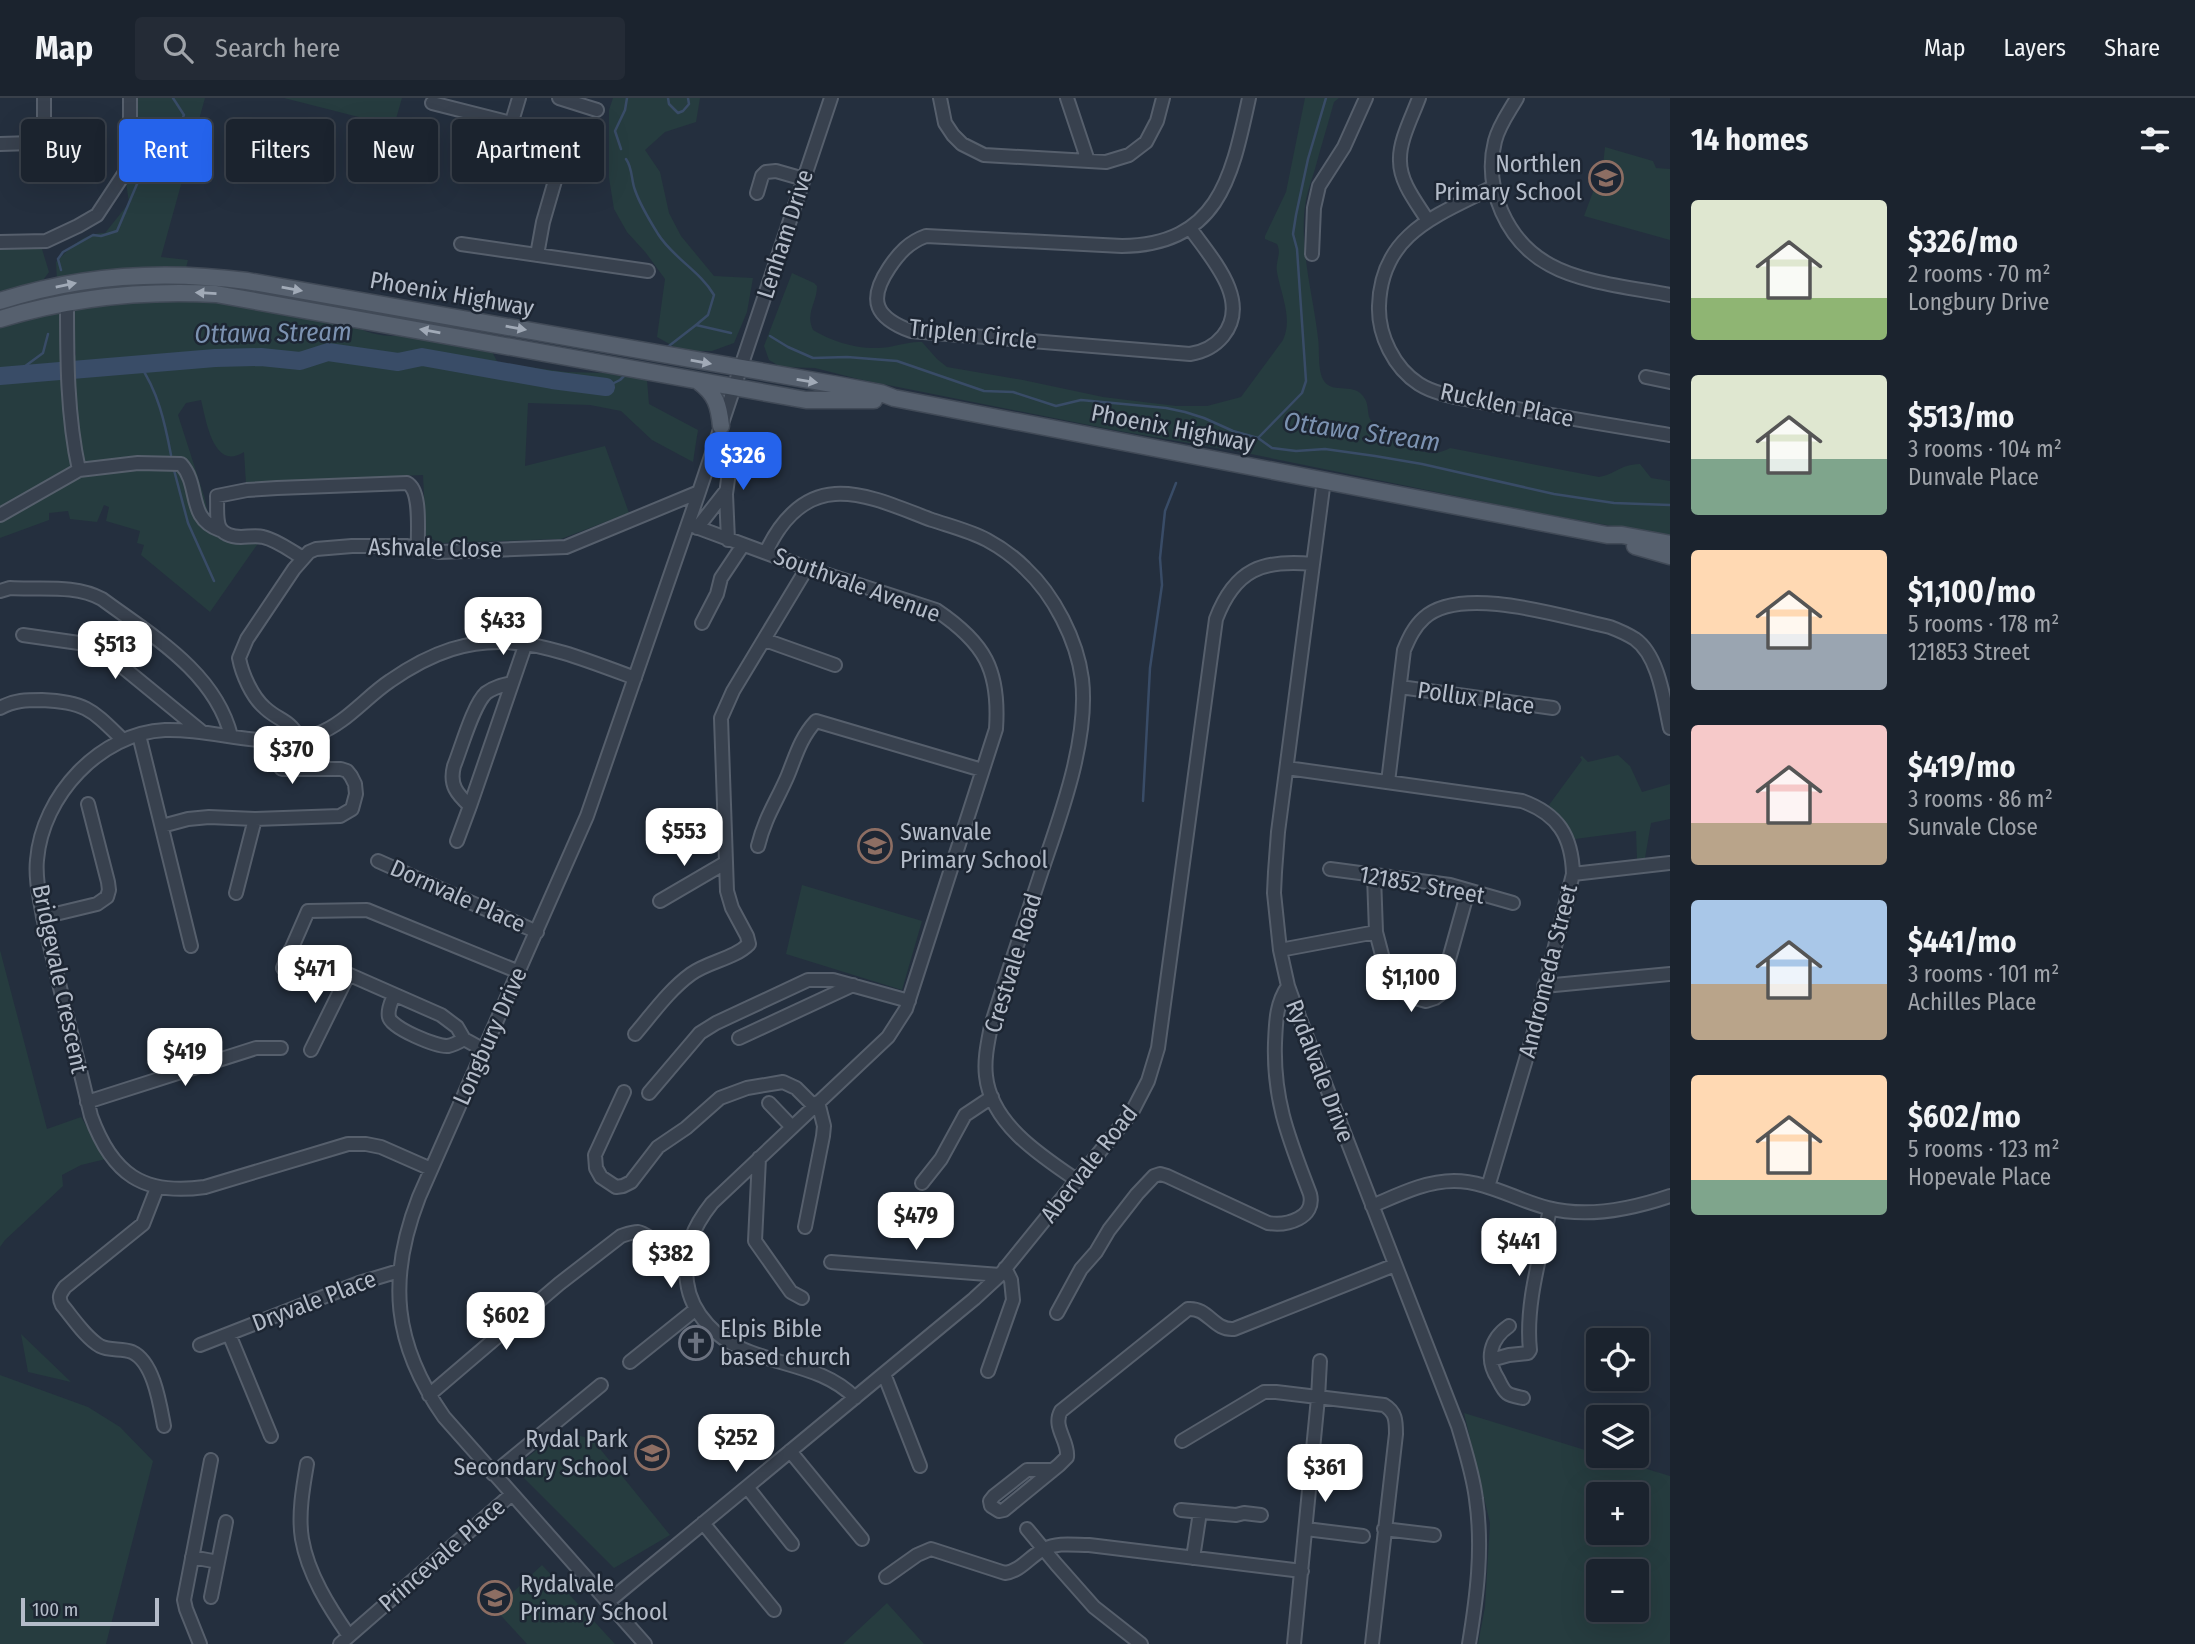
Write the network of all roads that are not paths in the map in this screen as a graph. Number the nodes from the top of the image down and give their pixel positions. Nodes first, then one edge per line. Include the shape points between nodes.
1 (44, 98) edge
2 (130, 98) edge
3 (519, 98) edge
4 (831, 98) edge
5 (940, 98) edge
6 (1067, 98) edge
7 (1163, 98) edge
8 (1249, 98) edge
9 (1366, 98) edge
10 (1419, 98) edge
11 (1517, 98) edge
12 (566, 99) edge
13 (432, 103) dead end
14 (597, 110) dead end
15 (495, 119) edge
16 (512, 119) edge
17 (0, 144) edge
18 (1088, 161) junction
19 (804, 179) junction
20 (555, 182) edge
21 (1493, 187) junction
22 (757, 193) dead end
23 (1428, 220) junction
24 (1190, 228) junction
25 (0, 242) edge
26 (461, 244) dead end
27 (1312, 254) dead end
28 (537, 255) junction
29 (648, 271) dead end
30 (1670, 295) edge
31 (0, 301) edge
32 (67, 303) junction
33 (0, 319) edge
34 (740, 369) junction
35 (1646, 377) dead end
36 (694, 378) junction
37 (1670, 382) edge
38 (733, 386) junction
39 (894, 398) junction
40 (721, 426) junction
41 (1670, 435) edge
42 (733, 443) dead end
43 (79, 470) junction
44 (1324, 480) junction
45 (726, 491) junction
46 (699, 492) junction
47 (0, 516) edge
48 (692, 526) junction
49 (220, 530) junction
50 (1607, 535) junction
51 (728, 540) junction
52 (1670, 544) edge
53 (743, 545) junction
54 (418, 548) junction
55 (766, 552) junction
56 (1670, 556) edge
57 (303, 558) junction
58 (1313, 564) junction
59 (807, 568) junction
60 (0, 590) edge
61 (702, 623) dead end
62 (23, 635) dead end
63 (765, 640) junction
64 (526, 643) junction
65 (835, 665) dead end
66 (635, 678) junction
67 (512, 683) junction
68 (1400, 687) junction
69 (1667, 694) edge
70 (0, 708) edge
71 (1553, 708) dead end
72 (1670, 728) edge
73 (203, 733) junction
74 (139, 735) junction
75 (231, 736) junction
76 (299, 738) junction
77 (123, 740) junction
78 (271, 742) junction
79 (1287, 768) junction
80 (982, 770) junction
81 (1388, 782) junction
82 (88, 804) dead end
83 (470, 806) junction
84 (255, 819) junction
85 (162, 826) junction
86 (457, 841) dead end
87 (758, 846) dead end
88 (378, 861) dead end
89 (725, 863) junction
90 (1670, 863) edge
91 (1330, 869) dead end
92 (1573, 874) junction
93 (1374, 876) junction
94 (1468, 891) junction
95 (236, 893) dead end
96 (660, 901) dead end
97 (1513, 903) dead end
98 (43, 918) junction
99 (537, 932) junction
100 (1376, 932) junction
101 (191, 946) dead end
102 (291, 949) junction
103 (1280, 950) junction
104 (283, 968) dead end
105 (519, 972) junction
106 (1670, 974) edge
107 (348, 975) junction
108 (853, 985) junction
109 (1288, 986) junction
110 (1544, 986) junction
111 (394, 995) junction
112 (909, 1001) junction
113 (635, 1034) dead end
114 (739, 1038) dead end
115 (464, 1039) junction
116 (281, 1048) dead end
117 (312, 1050) dead end
118 (484, 1051) junction
119 (624, 1092) dead end
120 (649, 1093) dead end
121 (992, 1097) junction
122 (88, 1101) junction
123 (769, 1103) dead end
124 (816, 1104) junction
125 (792, 1127) junction
126 (760, 1158) junction
127 (431, 1169) junction
128 (1078, 1181) junction
129 (922, 1183) dead end
130 (1488, 1186) junction
131 (157, 1188) junction
132 (1670, 1196) edge
133 (1371, 1206) junction
134 (1550, 1209) junction
135 (805, 1227) dead end
136 (685, 1262) junction
137 (831, 1262) dead end
138 (1395, 1265) junction
139 (399, 1271) junction
140 (1003, 1271) junction
141 (802, 1298) dead end
142 (696, 1309) junction
143 (1057, 1313) dead end
144 (1509, 1326) dead end
145 (229, 1334) junction
146 (200, 1345) dead end
147 (1490, 1360) junction
148 (1320, 1361) dead end
149 (630, 1362) dead end
150 (988, 1371) dead end
151 (884, 1374) junction
152 (601, 1385) dead end
153 (429, 1395) junction
154 (855, 1398) junction
155 (1318, 1398) junction
156 (1523, 1398) dead end
157 (164, 1426) dead end
158 (271, 1436) dead end
159 (1182, 1441) dead end
160 (790, 1451) junction
161 (211, 1460) dead end
162 (307, 1464) dead end
163 (920, 1466) dead end
164 (1052, 1470) junction
165 (494, 1474) junction
166 (747, 1487) junction
167 (512, 1494) junction
168 (1181, 1510) dead end
169 (1200, 1512) junction
170 (1261, 1514) dead end
171 (226, 1522) dead end
172 (703, 1523) junction
173 (1027, 1529) dead end
174 (1306, 1529) junction
175 (1384, 1529) junction
176 (1434, 1535) dead end
177 (1363, 1536) dead end
178 (862, 1539) dead end
179 (792, 1544) dead end
180 (1061, 1544) junction
181 (1044, 1549) junction
182 (192, 1557) junction
183 (1193, 1558) junction
184 (218, 1562) junction
185 (1056, 1564) junction
186 (1302, 1571) junction
187 (886, 1577) dead end
188 (211, 1597) dead end
189 (608, 1602) junction
190 (774, 1610) dead end
191 (344, 1640) edge
192 (200, 1644) edge
193 (645, 1644) edge
194 (1140, 1644) edge
195 (1294, 1644) edge
196 (1372, 1644) edge
197 (1469, 1644) edge

1 - 17 street via 40,139
2 - 25 street via 129,160 97,215 46,241
3 - 16 street
4 - 19 street, Lenham Drive
5 - 18 street via 949,129 962,144 984,155
6 - 18 street
7 - 18 street via 1152,135 1140,148 1118,160
8 - 24 street, Triplen Circle via 1228,180 1214,204
9 - 27 street via 1344,147 1318,186
10 - 23 street via 1400,162 1404,179
11 - 21 street via 1495,141
12 - 14 street
13 - 15 street
19 - 22 street via 766,172
19 - 34 street, Lenham Drive
20 - 28 street
21 - 23 street, Rucklen Place
21 - 30 street via 1512,231 1548,265
23 - 41 street, Rucklen Place via 1391,256 1380,292 1382,330 1406,374 1435,392
24 - 24 street, Triplen Circle via 1138,246 926,236 908,245 891,265 877,291 878,304 889,322 911,331 1198,353 1229,329 1233,300 1223,276
26 - 28 street
28 - 29 street
31 -> 34 main road, Phoenix Highway via 82,282 170,274 212,276
32 - 33 main road, Phoenix Highway
36 -> 32 main road, Phoenix Highway via 216,294 131,293
32 - 43 street via 69,383
34 - 38 street, Longbury Drive
34 -> 39 main road, Phoenix Highway
35 - 37 street
36 - 38 main road, Phoenix Highway
36 - 40 main road via 718,403
38 - 39 main road, Phoenix Highway via 806,400
38 - 40 street, Longbury Drive
39 - 44 main road, Phoenix Highway
40 - 46 street, Longbury Drive
42 - 45 street
43 - 47 street
43 - 49 street via 138,463 181,464 199,513
44 - 50 main road, Phoenix Highway
44 - 58 street, Rydalvale Drive
45 - 48 street
45 - 51 street
46 - 48 street, Longbury Drive
46 - 54 street, Ashvale Close via 566,547 440,552
48 - 51 street, Southvale Avenue
48 - 66 street, Longbury Drive
49 - 54 street via 217,496 247,490 407,483 416,493
49 - 57 street via 231,536 262,536
50 - 52 main road, Phoenix Highway
50 - 56 main road, Phoenix Highway
51 - 53 street, Southvale Avenue
53 - 55 street, Southvale Avenue
53 - 61 street via 721,578
54 - 57 street, Ashvale Close via 325,548
55 - 59 street, Southvale Avenue
55 - 121 street, Crestvale Road via 780,527 800,506 834,494 875,500 985,539 1007,552 1040,586 1075,648 1084,699 1076,757 991,1026 986,1077
57 - 76 street via 247,639 239,658 249,685 265,708 290,724
58 - 79 street, Rydalvale Drive
58 - 128 street, Abervale Road via 1279,562 1250,572 1238,582 1216,619 1155,1063 1142,1097
59 - 63 street
59 - 80 street, Southvale Avenue via 936,610 971,637 985,657 996,692 996,729
60 - 75 street via 73,590 102,600 186,662 211,692
62 - 73 street via 102,650
63 - 65 street
63 - 89 street via 721,718
64 - 66 street, Bridgevale Crescent
64 - 67 street
64 - 76 street, Bridgevale Crescent via 481,643 426,658 332,726
66 - 99 street, Longbury Drive via 587,816
67 - 83 street
67 - 83 street via 484,695 454,766 455,791
68 - 69 street via 1404,650 1425,617 1451,604 1485,602 1623,632 1647,652
68 - 71 street, Pollux Place
68 - 81 street
69 - 72 street
70 - 77 street via 20,701 74,702
73 - 74 street, Bridgevale Crescent via 162,730
73 - 75 street, Bridgevale Crescent
74 - 77 street, Bridgevale Crescent
74 - 85 street
75 - 78 street, Bridgevale Crescent
76 - 78 street, Bridgevale Crescent
77 - 98 street, Bridgevale Crescent via 75,776 48,818 37,860
78 - 84 street via 282,769 347,771 355,784 355,802 340,816
79 - 81 street, Andromeda Street
79 - 103 street, Rydalvale Drive via 1274,893
80 - 87 street via 816,721 800,742
80 - 112 street, Southvale Avenue
81 - 92 street, Andromeda Street via 1492,795 1539,807 1553,818 1568,842
82 - 98 street via 108,882 107,897 97,904
83 - 86 street
84 - 85 street via 201,818
84 - 95 street
85 - 101 street
88 - 99 street, Dornvale Place
89 - 96 street
89 - 113 street via 727,891 749,940 746,947 692,973
90 - 92 street
91 - 93 street, 121852 Street
92 - 110 street, Andromeda Street
93 - 94 street, 121852 Street
93 - 100 street
94 - 97 street, 121852 Street
94 - 100 street via 1435,999 1412,997 1393,984
98 - 122 street, Bridgevale Crescent
99 - 105 street, Longbury Drive
100 - 103 street
102 - 104 street
102 - 105 street via 307,911 367,910
102 - 107 street
103 - 109 street, Rydalvale Drive
105 - 118 street, Longbury Drive
106 - 110 street
107 - 111 street
107 - 117 street
108 - 112 street
108 - 114 street
108 - 120 street via 808,980 716,1023 693,1040
109 - 133 street, Rydalvale Drive
109 - 143 street via 1278,1005 1276,1082 1284,1125 1310,1194 1311,1209 1296,1219 1268,1223 1167,1176 1154,1176 1081,1269
110 - 130 street, Andromeda Street
111 - 115 street via 452,1022
111 - 115 street via 388,1011 394,1025 438,1045
112 - 124 street, Southvale Avenue via 888,1037
115 - 118 street
116 - 122 street via 256,1048
118 - 127 street, Longbury Drive
119 - 124 street via 595,1155 601,1177 616,1186 631,1182 664,1141 720,1098 783,1082
121 - 128 street, Crestvale Road via 1004,1119 1027,1142
121 - 129 street via 965,1115
122 - 131 street, Bridgevale Crescent via 100,1141 111,1157 127,1173
123 - 125 street
124 - 125 street, Southvale Avenue
124 - 135 street via 824,1126
125 - 126 street, Southvale Avenue
126 - 136 street, Southvale Avenue via 700,1218
126 - 141 street via 754,1241 792,1292
127 - 131 street, Bridgevale Crescent via 381,1147 348,1144 205,1187
127 - 139 street, Longbury Drive via 407,1228
128 - 140 street, Abervale Road
130 - 133 street via 1455,1181 1417,1187
130 - 134 street
131 - 157 street via 143,1224 65,1287 59,1299 102,1347 129,1351 145,1363
132 - 134 street via 1620,1210
133 - 138 street, Rydalvale Drive
134 - 147 street via 1535,1282 1531,1350
136 - 142 street, Southvale Avenue
136 - 153 street via 646,1235 633,1232 621,1236
137 - 140 street
138 - 164 street via 1234,1329 1221,1328 1195,1308 1188,1309 1061,1411 1058,1422 1068,1451
138 - 197 street, Rydalvale Drive via 1458,1426 1472,1475 1479,1542
139 - 145 street, Dryvale Place
139 - 153 street, Longbury Drive via 404,1329
140 - 150 street via 1013,1300
140 - 151 street, Abervale Road
142 - 149 street
142 - 154 street, Southvale Avenue via 716,1334 734,1346 831,1380
144 - 147 street via 1491,1347
145 - 146 street, Dryvale Place
145 - 158 street, Dryvale Place
147 - 156 street via 1506,1393
148 - 155 street
151 - 154 street, Abervale Road
151 - 163 street
152 - 165 street
153 - 165 street, Longbury Drive
154 - 160 street, Abervale Road
155 - 159 street via 1264,1392
155 - 174 street
155 - 175 street via 1384,1405 1394,1413 1396,1434
160 - 166 street, Abervale Road
160 - 178 street
161 - 182 street
162 - 191 street via 302,1538
164 - 164 street via 1004,1510 991,1506 994,1496 1027,1470
165 - 167 street, Longbury Drive
166 - 172 street, Abervale Road
166 - 179 street
167 - 189 street, Longbury Drive
167 - 191 street, Princevale Place
168 - 169 street
169 - 170 street
169 - 183 street
171 - 184 street
172 - 189 street, Abervale Road
172 - 190 street
173 - 181 street
174 - 177 street
174 - 186 street
175 - 176 street
175 - 196 street
180 - 181 street
180 - 183 street
180 - 185 street
181 - 185 street
181 - 187 street via 1005,1573 931,1549
182 - 184 street
182 - 192 street via 184,1600
183 - 186 street
184 - 188 street
185 - 194 street via 1094,1607
186 - 195 street
189 - 193 street, Longbury Drive

